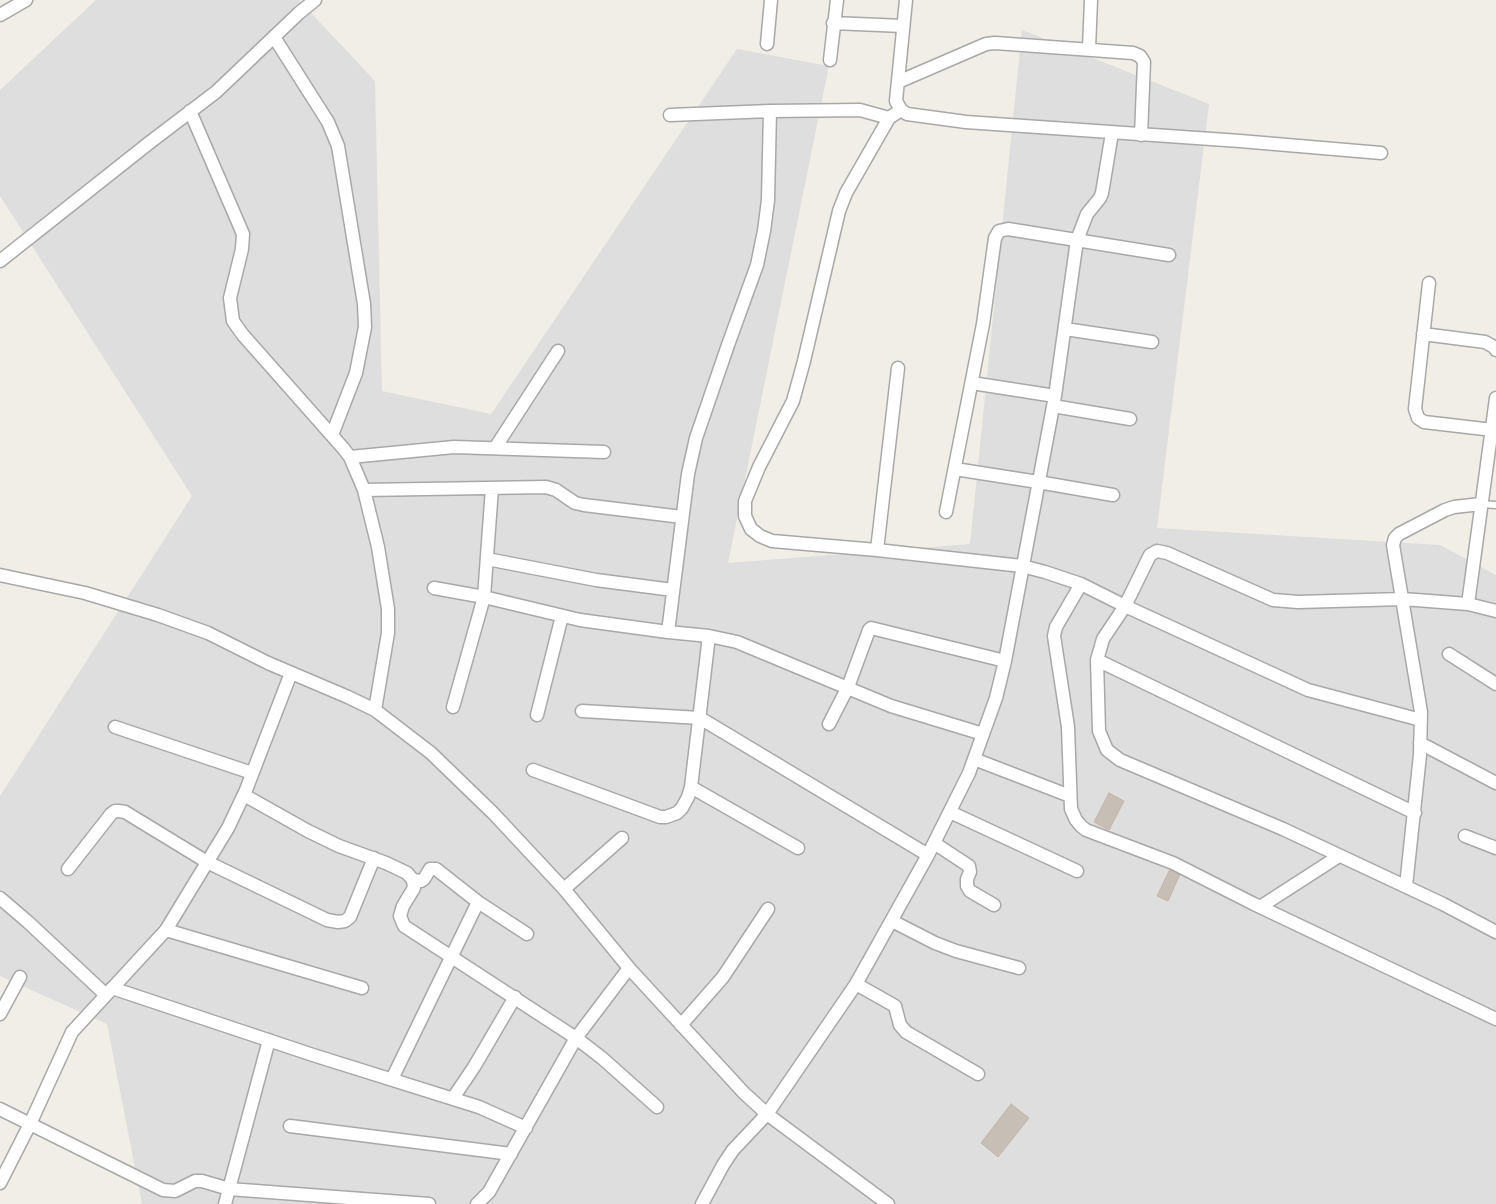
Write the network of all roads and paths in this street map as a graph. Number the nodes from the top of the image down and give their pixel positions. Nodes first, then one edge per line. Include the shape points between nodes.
1 (26, 0) edge
2 (316, 0) edge
3 (771, 0) edge
4 (837, 0) edge
5 (906, 0) edge
6 (1090, 0) edge
7 (0, 15) edge
8 (834, 23) junction
9 (903, 26) junction
10 (274, 37) junction
11 (767, 44) dead end
12 (1089, 49) junction
13 (830, 60) dead end
14 (898, 82) junction
15 (900, 110) junction
16 (190, 111) junction
17 (770, 111) junction
18 (670, 115) dead end
19 (889, 118) junction
20 (1112, 133) junction
21 (1142, 135) junction
22 (1381, 153) dead end
23 (1078, 240) junction
24 (1169, 255) dead end
25 (0, 261) edge
26 (1429, 283) dead end
27 (1065, 329) junction
28 (1423, 334) junction
29 (1152, 342) dead end
30 (1496, 350) edge
31 (558, 352) dead end
32 (898, 368) dead end
33 (972, 382) junction
34 (1496, 398) edge
35 (1054, 401) junction
36 (1130, 419) dead end
37 (1493, 430) junction
38 (332, 435) junction
39 (495, 448) junction
40 (604, 452) dead end
41 (350, 457) junction
42 (954, 469) junction
43 (1038, 482) junction
44 (492, 488) junction
45 (364, 490) junction
46 (1113, 495) dead end
47 (1481, 504) junction
48 (1496, 505) edge
49 (946, 512) dead end
50 (682, 517) junction
51 (877, 550) junction
52 (487, 559) junction
53 (1022, 566) junction
54 (0, 575) edge
55 (1081, 584) junction
56 (434, 588) dead end
57 (673, 590) junction
58 (484, 598) junction
59 (1403, 599) junction
60 (1468, 604) junction
61 (1125, 606) junction
62 (1496, 611) edge
63 (562, 616) junction
64 (668, 632) junction
65 (709, 636) junction
66 (1449, 654) dead end
67 (1097, 660) junction
68 (1005, 661) junction
69 (291, 673) junction
70 (1496, 684) edge
71 (848, 687) junction
72 (453, 707) dead end
73 (375, 710) junction
74 (582, 711) dead end
75 (537, 716) dead end
76 (700, 718) junction
77 (1421, 720) junction
78 (829, 724) dead end
79 (115, 727) dead end
80 (983, 734) junction
81 (1420, 743) junction
82 (974, 759) junction
83 (533, 770) dead end
84 (252, 773) junction
85 (1496, 783) edge
86 (691, 787) junction
87 (244, 794) junction
88 (1070, 796) junction
89 (950, 812) junction
90 (1415, 813) junction
91 (1465, 836) dead end
92 (622, 838) dead end
93 (934, 843) junction
94 (798, 848) dead end
95 (1496, 848) edge
96 (928, 855) junction
97 (1339, 856) junction
98 (374, 858) junction
99 (208, 862) junction
100 (68, 869) dead end
101 (1077, 871) dead end
102 (413, 880) junction
103 (1406, 886) junction
104 (564, 889) junction
105 (0, 898) edge
106 (478, 902) junction
107 (994, 905) dead end
108 (1260, 906) junction
109 (768, 909) dead end
110 (892, 921) junction
111 (166, 930) junction
112 (1496, 932) edge
113 (527, 934) dead end
114 (451, 957) junction
115 (628, 968) junction
116 (1019, 968) dead end
117 (20, 977) dead end
118 (856, 984) junction
119 (362, 988) dead end
120 (109, 991) junction
121 (515, 997) junction
122 (0, 1014) edge
123 (1496, 1019) edge
124 (681, 1025) junction
125 (576, 1038) junction
126 (270, 1040) junction
127 (978, 1074) dead end
128 (392, 1079) junction
129 (453, 1098) junction
130 (657, 1107) dead end
131 (0, 1109) edge
132 (767, 1114) junction
133 (30, 1124) junction
134 (290, 1126) dead end
135 (526, 1128) junction
136 (512, 1154) junction
137 (0, 1184) edge
138 (229, 1189) junction
139 (224, 1204) edge
140 (429, 1204) edge
141 (477, 1204) edge
142 (702, 1204) edge
143 (888, 1204) edge

1 - 7 street
2 - 10 street
3 - 11 street
4 - 8 street
5 - 9 street
6 - 12 street
8 - 9 street
8 - 13 street
9 - 14 street
10 - 16 street via 216,92
10 - 38 street via 328,122 338,146 364,304 365,327 356,374
12 - 14 street via 995,42
12 - 21 street via 1133,53 1143,58
14 - 15 street via 896,100
15 - 19 street
15 - 20 street via 914,116 966,122
16 - 25 street
16 - 38 street via 243,234 230,298 233,321
17 - 18 street
17 - 19 street via 860,110
17 - 50 street via 768,200 757,265 696,438
19 - 51 street via 846,192 793,401 745,501 745,516 751,529 772,541
20 - 21 street
20 - 23 street via 1102,193 1087,214
21 - 22 street
23 - 24 street
23 - 27 street
23 - 33 street via 1008,229 999,231 995,238
26 - 28 street
27 - 29 street
27 - 35 street
28 - 30 street via 1484,342
28 - 37 street via 1415,409 1418,418 1424,422
31 - 39 street
32 - 51 street
33 - 35 street
33 - 42 street
34 - 37 street
35 - 36 street
35 - 43 street
37 - 47 street
38 - 41 street
39 - 40 street
39 - 41 street via 454,447
41 - 45 street
42 - 43 street
42 - 49 street
43 - 46 street
43 - 53 street
44 - 45 street
44 - 50 street via 546,487 584,505
44 - 52 street
45 - 73 street via 388,609 388,633
47 - 48 lane
47 - 59 street via 1445,510 1394,538
47 - 60 street
50 - 57 street
51 - 53 street
52 - 57 street via 596,580
52 - 58 street
53 - 55 street
53 - 68 street
54 - 69 street via 85,593 158,615 208,633
55 - 61 street
55 - 88 street via 1054,636 1068,727
56 - 58 street
57 - 64 street
58 - 63 street
58 - 72 street
59 - 60 street
59 - 61 street via 1273,600 1157,550 1150,556
59 - 77 street
60 - 62 street
61 - 67 street via 1104,640
61 - 77 street via 1308,690
63 - 64 street
63 - 75 street
64 - 65 street
65 - 71 street via 736,642
65 - 76 street
66 - 70 street
67 - 90 street
67 - 97 street via 1099,732 1107,750 1113,755
68 - 71 street via 871,628
68 - 80 street
69 - 73 street
69 - 84 street
71 - 78 street
71 - 80 street via 891,706
73 - 104 street via 458,777
74 - 76 street
76 - 86 street
76 - 96 street
77 - 81 street
79 - 84 street
80 - 82 street
81 - 85 street
81 - 90 street
82 - 88 street
82 - 89 street
83 - 86 street via 660,817 672,816 682,808
84 - 87 street
86 - 94 street
87 - 98 street via 308,831
87 - 99 street
88 - 108 street via 1076,820 1086,830 1173,863
89 - 93 street
89 - 101 street
90 - 103 street
91 - 95 street
92 - 104 street
93 - 96 street
93 - 107 street via 969,866 967,886 970,891
96 - 110 street
97 - 103 street
97 - 108 street
98 - 99 street via 350,917 338,922 327,920
98 - 102 street via 407,873
99 - 100 street via 125,812 115,811
99 - 111 street
102 - 106 street via 421,880 430,869 436,869
102 - 114 street via 414,888 400,916 404,926
103 - 112 street
104 - 115 street
105 - 120 street
106 - 113 street
106 - 114 street
108 - 123 street
109 - 124 street via 723,977
110 - 116 street via 935,943
110 - 118 street
111 - 119 street
111 - 120 street
114 - 121 street
114 - 128 street
115 - 124 street
115 - 125 street
117 - 122 street
118 - 127 street via 895,1006 900,1025 906,1032
118 - 132 street
120 - 126 street
120 - 133 street via 72,1032
121 - 125 street
121 - 129 street
124 - 132 street
125 - 130 street
125 - 135 street
126 - 128 street
126 - 138 street
128 - 129 street
129 - 135 street
131 - 133 street
132 - 142 street via 733,1150
132 - 143 street
133 - 137 street
133 - 138 street via 163,1190 175,1191 202,1180
134 - 136 street
135 - 136 street
136 - 141 street via 489,1192
138 - 139 street
138 - 140 street

